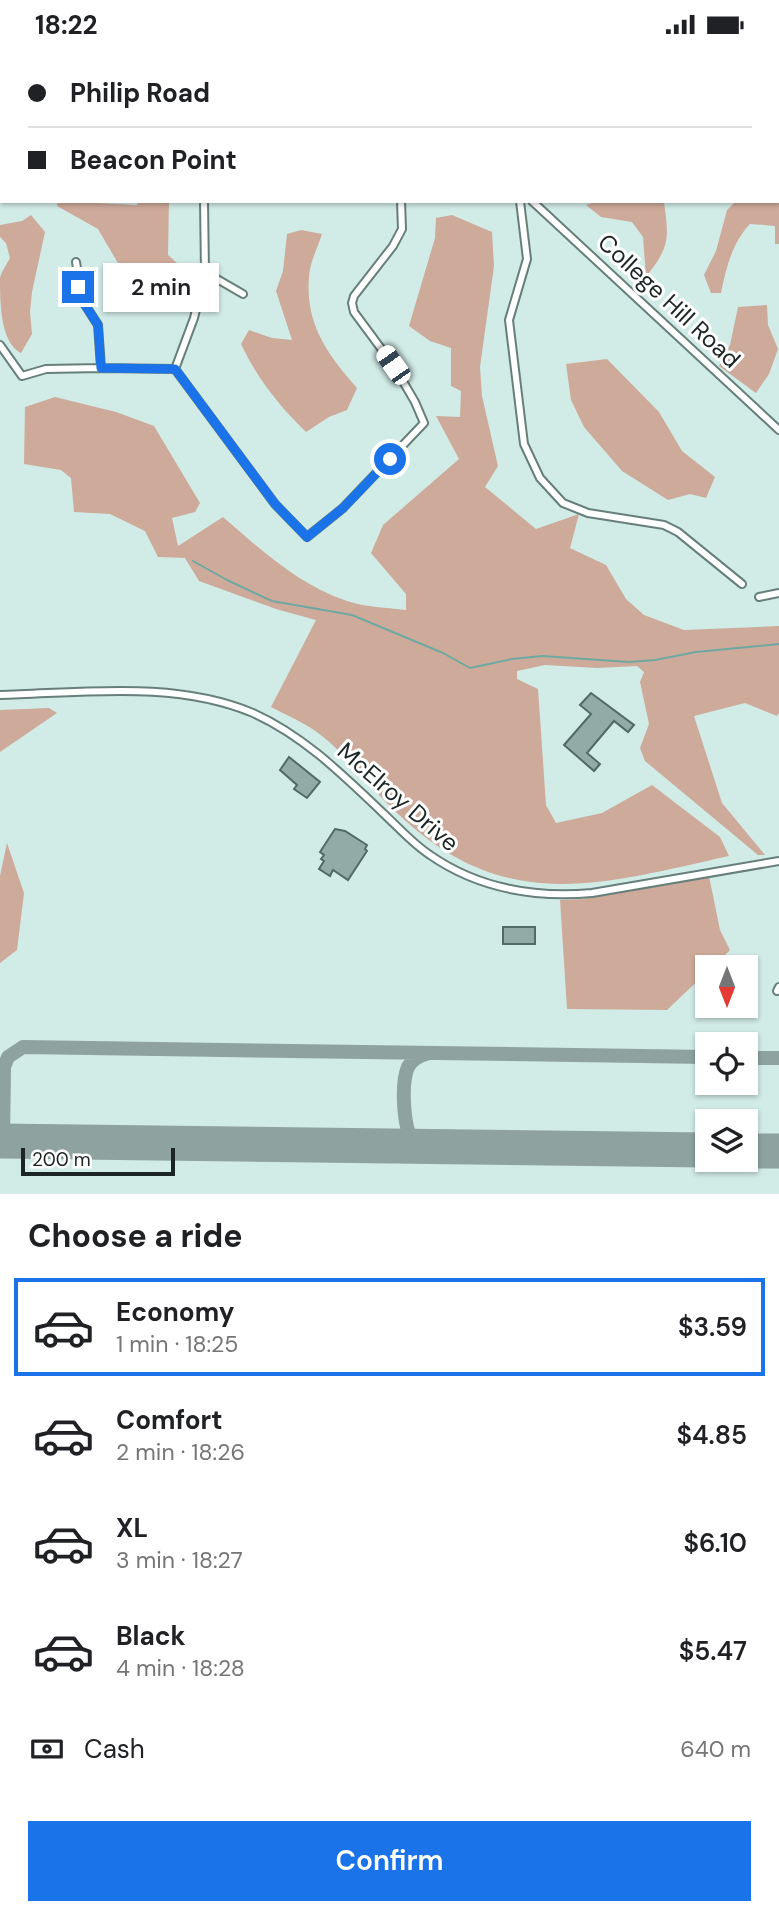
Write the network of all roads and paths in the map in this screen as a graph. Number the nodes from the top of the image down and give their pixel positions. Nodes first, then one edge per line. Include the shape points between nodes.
1 (204, 203) edge
2 (401, 203) edge
3 (520, 203) edge
4 (534, 203) edge
5 (76, 262) dead end
6 (205, 272) junction
7 (243, 294) dead end
8 (0, 345) edge
9 (101, 368) junction
10 (175, 369) junction
11 (779, 430) edge
12 (742, 584) dead end
13 (779, 593) edge
14 (759, 597) dead end
15 (0, 695) edge
16 (779, 861) edge

1 - 6 street
2 - 10 street via 402,229 352,303 424,423 343,508 307,537 275,504
3 - 12 street via 527,259 509,320 524,444 536,470 563,503 588,513 664,525
4 - 11 street, College Hill Road
5 - 9 street via 82,300 98,325
6 - 7 street
6 - 10 street
8 - 9 street via 22,376 46,369
9 - 10 street
13 - 14 street
15 - 16 street, McElroy Drive via 183,694 251,713 316,751 429,855 461,874 520,892 592,893

